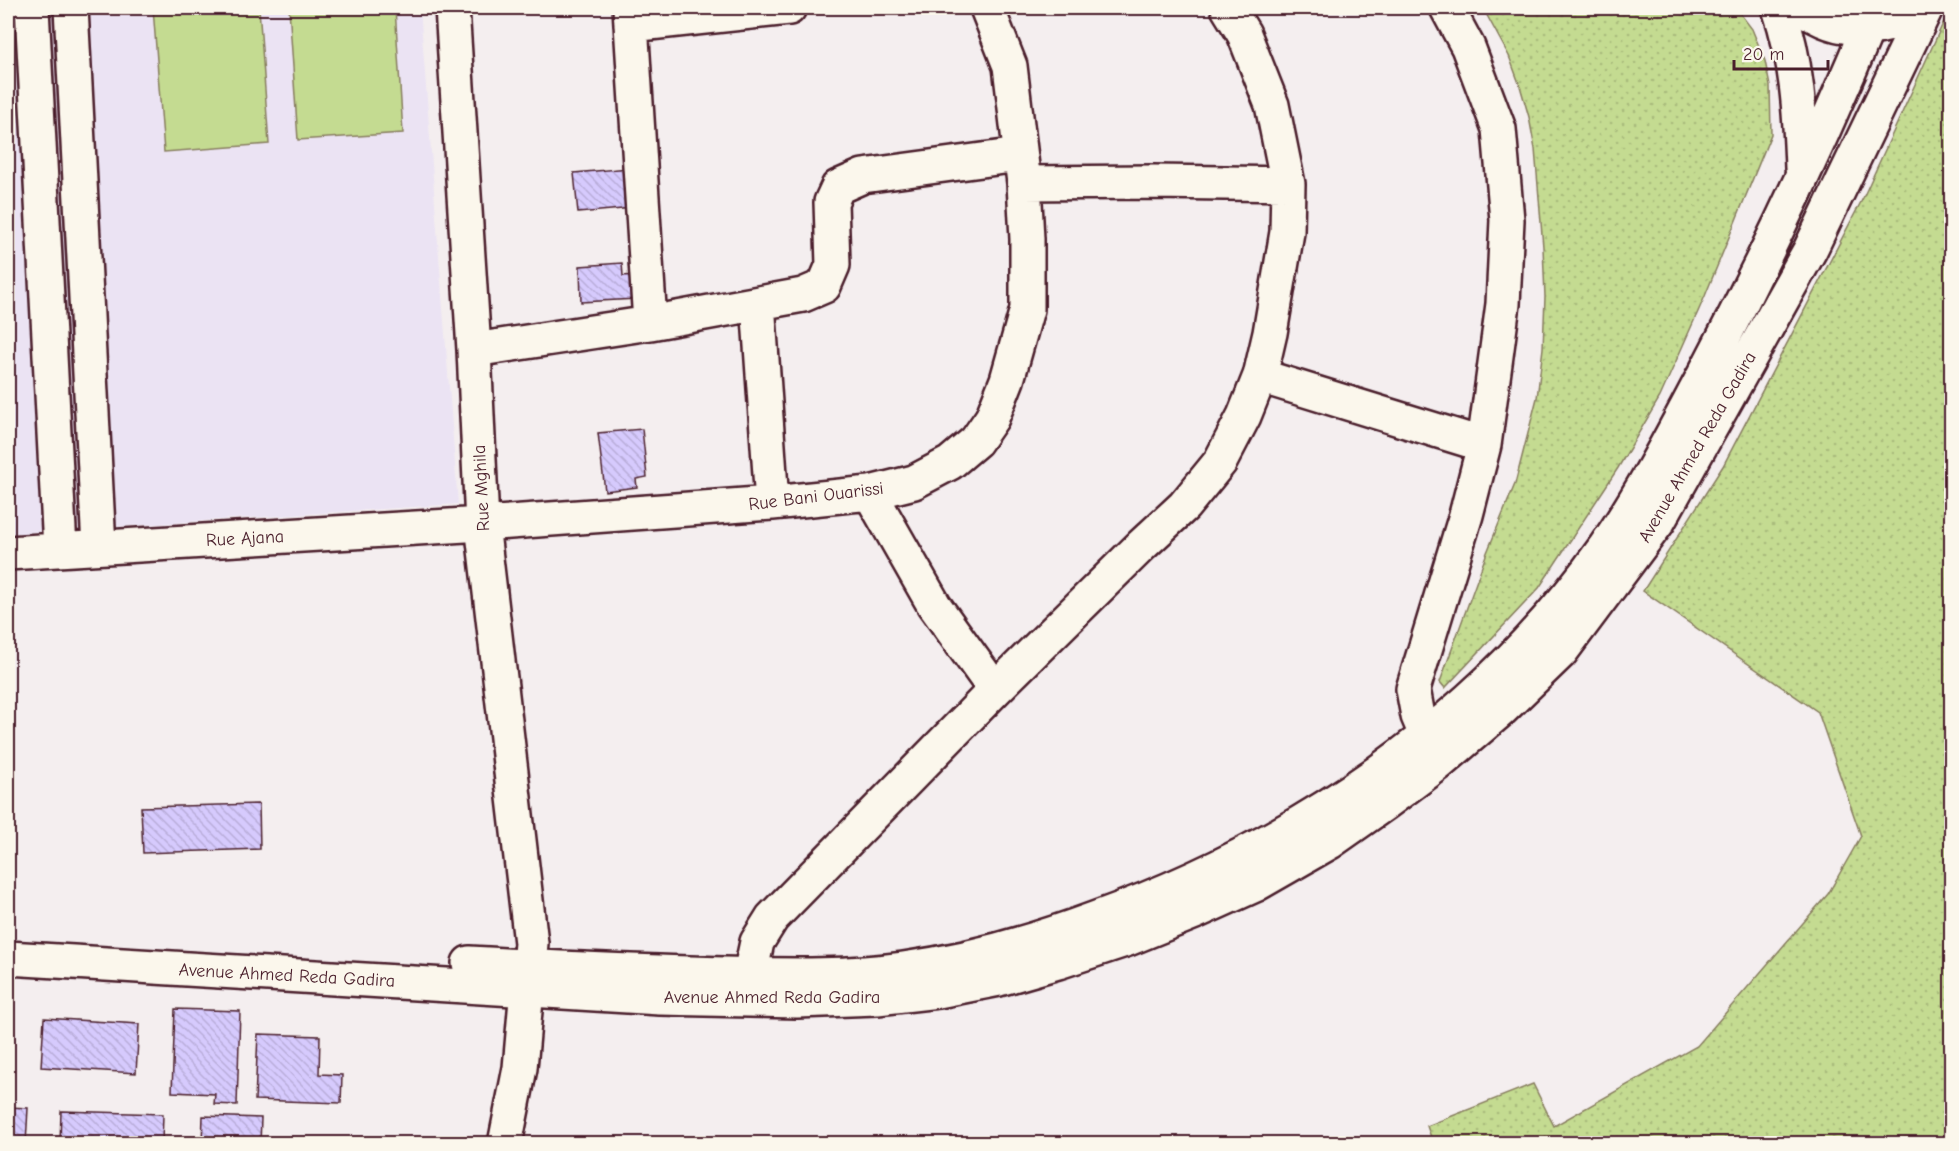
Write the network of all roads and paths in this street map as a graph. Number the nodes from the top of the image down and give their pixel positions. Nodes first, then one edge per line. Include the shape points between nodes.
1 (32, 8) edge
2 (71, 8) edge
3 (452, 8) edge
4 (789, 8) edge
5 (987, 8) edge
6 (1228, 8) edge
7 (1448, 8) edge
8 (1779, 8) edge
9 (1803, 8) edge
10 (1898, 13) edge
11 (630, 16) edge
12 (1022, 169) junction
13 (1802, 175) junction
14 (1288, 184) junction
15 (754, 304) junction
16 (650, 323) junction
17 (474, 350) junction
18 (1260, 376) junction
19 (1484, 445) junction
20 (870, 493) junction
21 (772, 503) junction
22 (482, 524) junction
23 (99, 547) junction
24 (60, 549) junction
25 (8, 553) edge
26 (995, 690) junction
27 (1426, 735) junction
28 (8, 936) edge
29 (8, 958) edge
30 (750, 975) junction
31 (529, 978) junction
32 (505, 1143) edge

1 - 24 street
2 - 23 street
3 - 17 street, Rue Mghila
4 - 11 street
5 - 12 street, Rue Bani Ouarissi via 1010,66
6 - 14 street via 1244,34 1272,105
7 - 19 street via 1468,47 1499,129 1507,220 1503,304
8 - 13 street via 1788,32 1799,98
9 - 10 street via 1845,27
10 - 13 street, Avenue Ahmed Reda Gadira
10 - 31 street, Avenue Ahmed Reda Gadira via 1898,66 1810,250 1658,522 1561,652 1438,764 1330,842 1255,885 1128,939 999,979 938,991 797,1001 660,998
11 - 16 street
12 - 14 street via 1153,182
12 - 15 street via 863,176 838,187 831,202 833,265 824,286 803,295
12 - 20 street, Rue Bani Ouarissi via 1027,309 992,418 976,441 950,463 914,482
13 - 27 street, Avenue Ahmed Reda Gadira via 1673,434 1604,547 1524,645
14 - 18 street via 1287,232
15 - 16 street
15 - 21 street via 759,317
16 - 17 street
17 - 22 street, Rue Mghila
18 - 19 street
18 - 26 street via 1220,462 1184,506
19 - 27 street via 1413,688
20 - 21 street, Rue Bani Ouarissi
20 - 26 street via 934,604
21 - 22 street, Rue Bani Ouarissi
22 - 23 street, Rue Ajana
22 - 31 street, Rue Mghila via 531,943
23 - 24 street, Rue Ajana
24 - 25 street, Rue Ajana
26 - 30 street via 772,918 757,942
27 - 30 street, Avenue Ahmed Reda Gadira via 1328,807 1275,839 1146,901 1079,925 999,950 901,969
28 - 31 street, Avenue Ahmed Reda Gadira
29 - 31 street, Avenue Ahmed Reda Gadira
30 - 31 street, Avenue Ahmed Reda Gadira via 649,973
31 - 32 street, Rue Mghila via 520,1068

